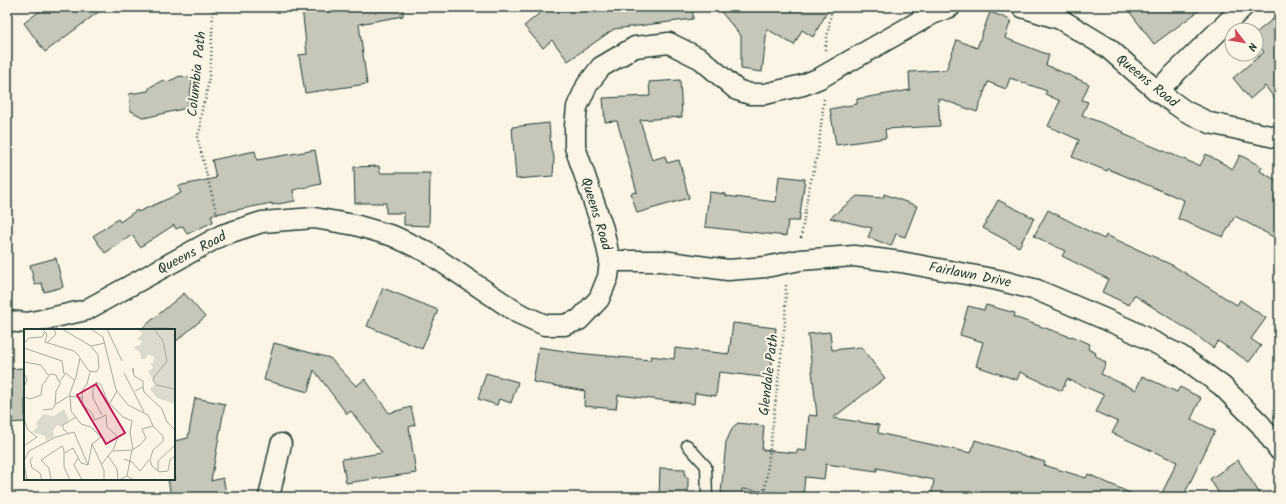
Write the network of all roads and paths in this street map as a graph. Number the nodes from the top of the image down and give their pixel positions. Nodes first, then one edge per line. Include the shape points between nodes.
1 (212, 7) edge
2 (832, 7) edge
3 (950, 7) edge
4 (1022, 7) edge
5 (1243, 7) edge
6 (820, 78) junction
7 (1157, 91) junction
8 (824, 98) dead end
9 (1279, 138) edge
10 (802, 232) dead end
11 (222, 235) junction
12 (610, 261) junction
13 (766, 267) junction
14 (7, 321) edge
15 (280, 444) dead end
16 (686, 445) dead end
17 (1279, 450) edge
18 (269, 497) edge
19 (707, 497) edge
20 (764, 497) edge

1 - 11 path, Columbia Path via 211,62 200,120 201,128 197,136
2 - 6 path
3 - 6 street, Queens Road via 932,14
4 - 7 street, Queens Road via 1060,19 1108,48
5 - 7 street
6 - 12 street, Queens Road via 765,94 750,94 737,90 701,59 669,43 635,47 601,67 587,85 577,107 575,147 603,229
7 - 9 street, Queens Road via 1185,111 1210,123
8 - 10 path via 818,152
11 - 12 street, Queens Road via 262,222 314,218 355,225 393,236 428,252 518,313 545,325 564,325 579,320 599,299 608,277
11 - 14 street, Queens Road via 86,310 28,323
12 - 13 street, Fairlawn Drive via 662,261 728,270
13 - 17 street, Fairlawn Drive via 800,260 854,256 998,280 1037,290 1128,329 1180,356 1222,386 1261,425
13 - 20 path, Glendale Path via 768,277 786,284 785,323
15 - 18 street
16 - 19 lane via 706,466

